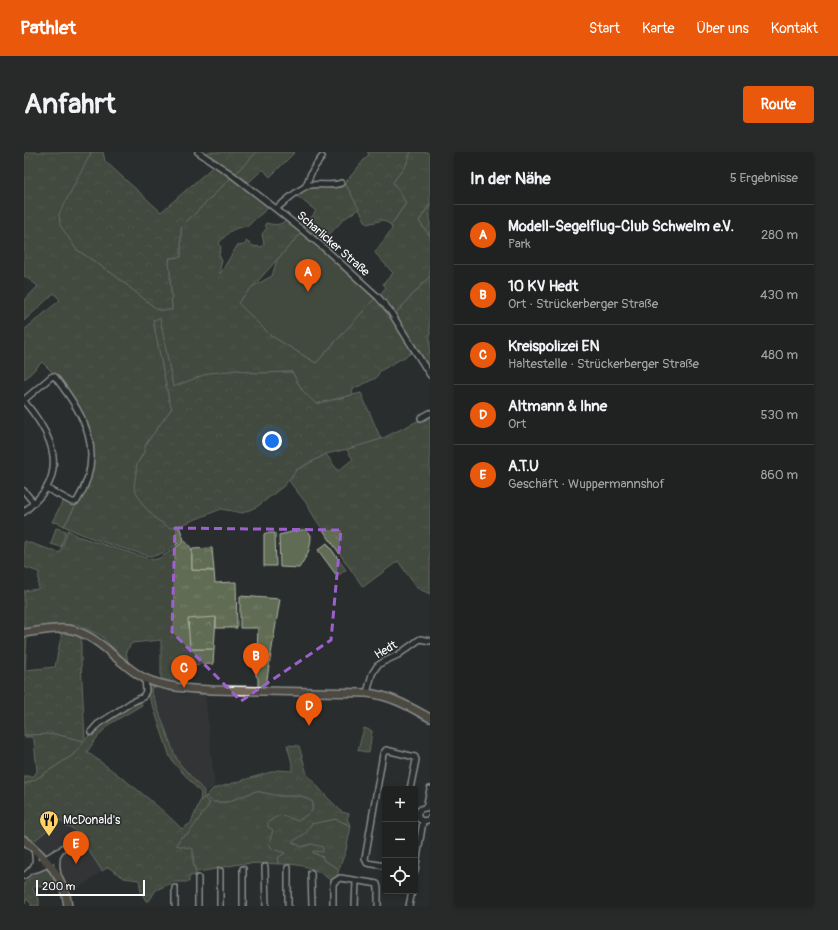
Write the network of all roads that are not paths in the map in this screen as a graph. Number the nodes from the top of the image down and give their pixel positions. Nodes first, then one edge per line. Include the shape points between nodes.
1 (198, 152) edge
2 (322, 157) dead end
3 (341, 183) dead end
4 (306, 186) junction
5 (276, 209) junction
6 (430, 375) edge
7 (24, 400) edge
8 (430, 413) edge
9 (421, 418) dead end
10 (46, 488) junction
11 (24, 491) edge
12 (34, 503) junction
13 (24, 512) edge
14 (24, 633) edge
15 (430, 641) edge
16 (145, 678) junction
17 (367, 693) junction
18 (430, 718) edge
19 (91, 732) dead end
20 (411, 786) edge
21 (430, 789) edge
22 (428, 810) edge
23 (418, 811) edge
24 (418, 817) edge
25 (430, 818) edge
26 (423, 821) junction
27 (78, 836) dead end
28 (24, 840) edge
29 (34, 848) junction
30 (59, 853) junction
31 (417, 858) edge
32 (47, 861) junction
33 (382, 865) edge
34 (265, 867) dead end
35 (33, 868) junction
36 (288, 868) dead end
37 (243, 869) dead end
38 (220, 871) dead end
39 (311, 873) dead end
40 (24, 876) edge
41 (58, 877) junction
42 (198, 878) dead end
43 (356, 881) junction
44 (175, 888) dead end
45 (411, 894) edge
46 (68, 906) edge
47 (175, 906) edge
48 (198, 906) edge
49 (220, 906) edge
50 (243, 906) edge
51 (266, 906) edge
52 (288, 906) edge
53 (312, 906) edge
54 (333, 906) edge
55 (355, 906) edge
56 (378, 906) edge
57 (409, 906) edge

1 - 5 street, Scharlicker Straße
2 - 4 street via 313,169
3 - 4 street
4 - 5 street
5 - 6 street, Scharlicker Straße via 323,247 387,306
7 - 10 street via 40,422 51,445 52,472
7 - 10 street via 51,377 55,377 79,411 88,434 90,469 77,501 72,502
8 - 9 street
10 - 12 street
11 - 12 street
12 - 13 street
14 - 16 main road via 66,629 80,633 104,647
15 - 17 street, Hedt via 420,639 377,666
16 - 17 main road via 163,685 189,689
16 - 19 street via 146,691 143,697 98,724
17 - 18 main road via 401,702
20 - 33 street via 415,757 385,751 365,859 368,863
21 - 22 street
22 - 23 street via 421,808
24 - 26 street
25 - 26 street
26 - 31 street
27 - 30 street
28 - 29 main road
29 - 32 main road
29 - 35 street via 36,858
30 - 32 street
30 - 41 street via 56,863
32 - 35 street
32 - 41 main road
34 - 51 street
35 - 40 street
36 - 52 street
37 - 50 street
38 - 49 street
39 - 53 street
41 - 46 main road via 66,892
42 - 48 street
43 - 54 street via 340,878 334,882
43 - 55 street
43 - 56 street via 377,884
44 - 47 street
45 - 57 street

